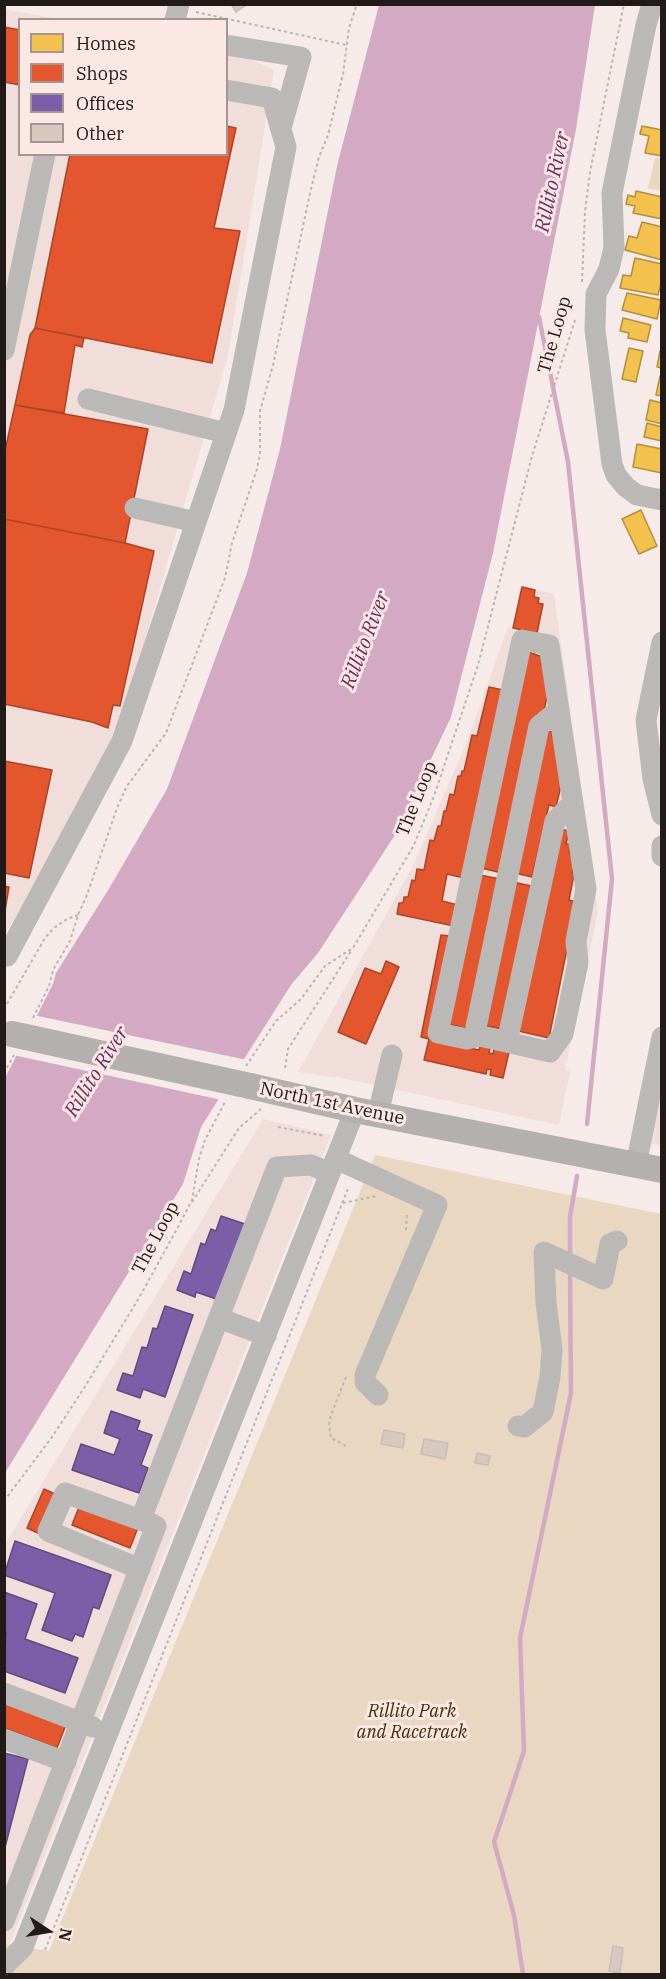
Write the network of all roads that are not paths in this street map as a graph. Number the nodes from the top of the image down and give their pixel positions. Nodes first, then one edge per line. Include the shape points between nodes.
1 (652, 4) edge
2 (228, 45) edge
3 (228, 90) edge
4 (281, 129) junction
5 (45, 156) edge
6 (4, 350) edge
7 (88, 399) dead end
8 (226, 433) junction
9 (662, 500) edge
10 (135, 508) dead end
11 (196, 522) junction
12 (662, 642) edge
13 (659, 667) edge
14 (559, 710) junction
15 (572, 804) junction
16 (662, 815) edge
17 (662, 846) edge
18 (662, 856) edge
19 (4, 956) edge
20 (8, 1033) edge
21 (474, 1037) junction
22 (662, 1037) edge
23 (507, 1042) junction
24 (392, 1055) dead end
25 (367, 1112) junction
26 (636, 1165) junction
27 (333, 1166) junction
28 (662, 1170) edge
29 (617, 1241) dead end
30 (219, 1318) junction
31 (266, 1336) junction
32 (378, 1395) dead end
33 (518, 1426) dead end
34 (149, 1522) junction
35 (185, 1538) junction
36 (140, 1569) junction
37 (4, 1693) edge
38 (81, 1722) junction
39 (108, 1733) junction
40 (4, 1739) edge
41 (66, 1762) junction
42 (4, 1922) edge
43 (26, 1938) junction
44 (4, 1966) edge

1 - 9 street via 612,193 614,247 609,269 596,294 595,330 616,475 637,495
2 - 4 street via 301,57
3 - 4 street via 272,98
4 - 8 street via 286,147 234,410
5 - 6 street
7 - 8 street
8 - 11 street
10 - 11 street
11 - 19 street via 122,741
12 - 13 street
13 - 16 street via 646,720
14 - 15 street
14 - 21 street via 539,726
14 - 21 street via 549,645 522,640 438,1033
15 - 23 street via 555,821
15 - 23 street via 586,889 576,941 578,963 563,1034 550,1052
17 - 18 street
20 - 25 main road, North 1st Avenue, bridge
21 - 23 street
22 - 26 street
24 - 25 street
25 - 26 main road, North 1st Avenue
25 - 27 street
26 - 28 main road, North 1st Avenue
27 - 30 street via 277,1167
27 - 31 street
27 - 32 street via 437,1205 365,1375 365,1382
29 - 33 street via 610,1244 603,1279 544,1252 552,1348 550,1377 543,1412
30 - 31 street
30 - 34 street
31 - 35 street
34 - 35 street
34 - 36 street
34 - 36 street via 65,1493 48,1531
35 - 39 street
36 - 38 street
37 - 38 street
38 - 39 street
38 - 41 street
39 - 43 street
40 - 41 street
41 - 42 street
42 - 43 street
43 - 44 street

